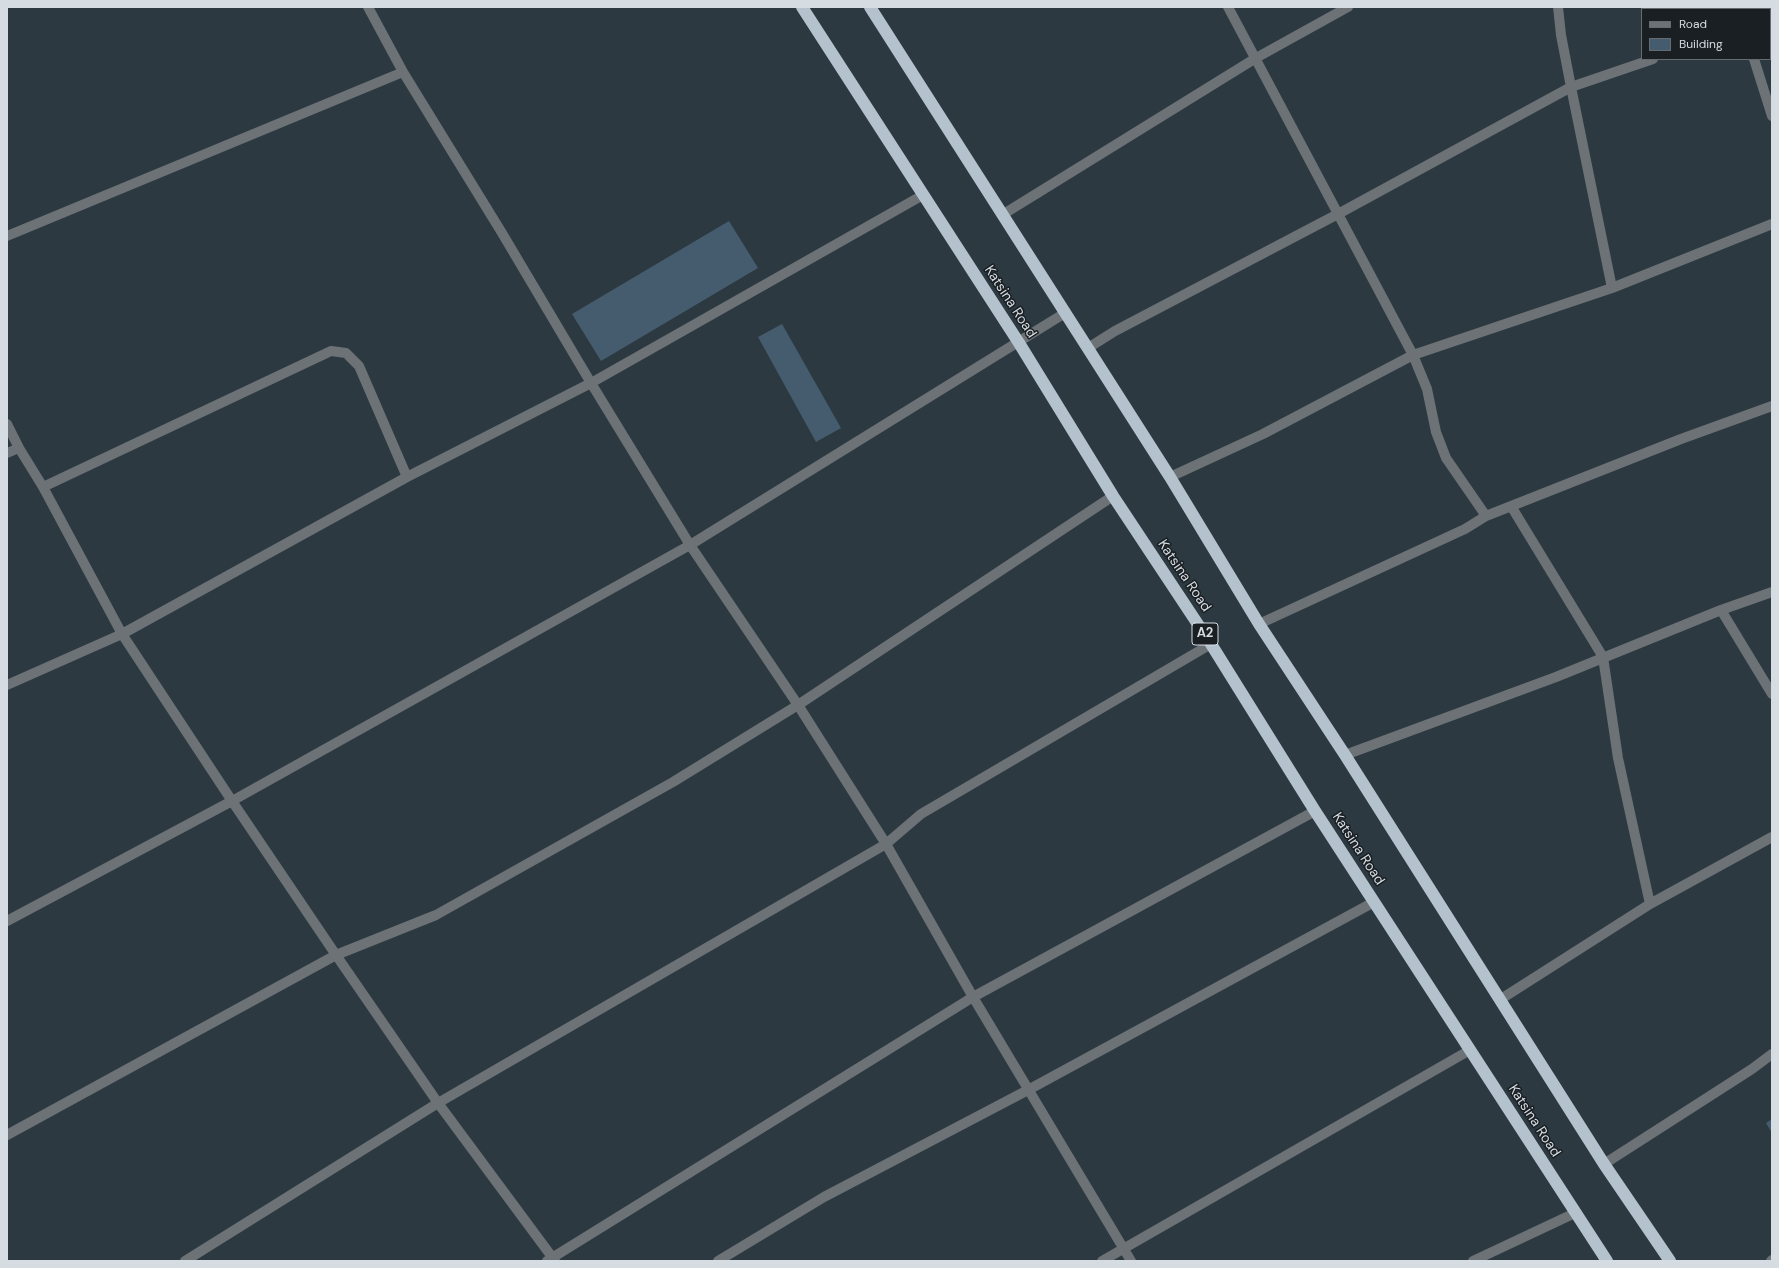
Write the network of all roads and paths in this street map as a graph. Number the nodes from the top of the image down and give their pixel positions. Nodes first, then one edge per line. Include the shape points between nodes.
1 (368, 7) edge
2 (802, 7) edge
3 (870, 7) edge
4 (1228, 7) edge
5 (1348, 7) edge
6 (1558, 7) edge
7 (1256, 58) junction
8 (1650, 60) edge
9 (1754, 60) edge
10 (403, 72) junction
11 (1571, 87) junction
12 (1772, 116) edge
13 (923, 196) junction
14 (1338, 214) junction
15 (1002, 215) junction
16 (1772, 224) edge
17 (7, 236) edge
18 (1612, 288) junction
19 (1065, 313) junction
20 (1019, 343) junction
21 (1088, 348) junction
22 (1413, 355) junction
23 (591, 383) junction
24 (1772, 406) edge
25 (7, 424) edge
26 (19, 448) junction
27 (7, 453) edge
28 (407, 477) junction
29 (1170, 477) junction
30 (43, 487) junction
31 (1113, 496) junction
32 (1511, 506) junction
33 (1486, 516) junction
34 (690, 545) junction
35 (1772, 592) edge
36 (1721, 610) junction
37 (1259, 624) junction
38 (122, 634) junction
39 (1211, 644) junction
40 (1603, 657) junction
41 (7, 686) edge
42 (1772, 694) edge
43 (798, 706) junction
44 (1345, 754) junction
45 (232, 801) junction
46 (1315, 811) junction
47 (1772, 837) edge
48 (886, 844) junction
49 (1374, 902) junction
50 (1650, 904) junction
51 (7, 921) edge
52 (336, 955) junction
53 (974, 997) junction
54 (1501, 999) junction
55 (1470, 1050) junction
56 (1772, 1054) edge
57 (1028, 1090) junction
58 (438, 1103) junction
59 (7, 1135) edge
60 (1604, 1164) junction
61 (1575, 1213) junction
62 (1124, 1248) junction
63 (552, 1260) edge
64 (185, 1261) edge
65 (718, 1261) edge
66 (1102, 1261) edge
67 (1131, 1261) edge
68 (1473, 1261) edge
69 (1606, 1261) edge
70 (1670, 1261) edge

1 - 10 street
2 - 13 highway, Katsina Road / A2
3 - 15 highway
4 - 7 street
5 - 7 street
6 - 11 street
7 - 14 street
7 - 15 street
8 - 11 street
9 - 12 street
10 - 17 street
10 - 23 street
11 - 14 street
11 - 18 street
13 - 20 highway, Katsina Road / A2
13 - 23 street
14 - 21 street via 1115,331
14 - 22 street
15 - 19 highway
16 - 18 street
18 - 22 street
19 - 20 street
19 - 21 highway
20 - 31 highway, Katsina Road / A2
20 - 34 street
21 - 29 highway
22 - 29 street via 1263,434
22 - 33 street via 1427,389 1436,432 1446,458
23 - 28 street
23 - 34 street
24 - 32 street
25 - 26 street
26 - 27 street
26 - 30 street
28 - 30 street via 359,366 346,353 331,350
28 - 38 street
29 - 37 highway
30 - 38 street
31 - 39 highway, Katsina Road / A2
31 - 43 street
32 - 33 street
32 - 40 street
33 - 37 street via 1465,529
34 - 43 street
34 - 45 street
35 - 36 street
36 - 40 street
36 - 42 street
37 - 44 highway
38 - 41 street
38 - 45 street
39 - 46 highway, Katsina Road / A2
39 - 48 street via 920,814
40 - 44 street via 1556,677
40 - 50 street via 1618,758
43 - 48 street
43 - 52 street via 673,782 436,915
44 - 54 highway
45 - 51 street
45 - 52 street
46 - 49 highway, Katsina Road / A2
46 - 53 street
47 - 50 street
48 - 53 street
48 - 58 street
49 - 55 highway, Katsina Road / A2
49 - 57 street
50 - 54 street
52 - 58 street
52 - 59 street
53 - 57 street
53 - 63 street
54 - 60 highway
55 - 61 highway, Katsina Road / A2
55 - 62 street
56 - 60 street
57 - 62 street
57 - 65 street via 824,1197
58 - 63 street
58 - 64 street
60 - 70 highway
61 - 68 street
61 - 69 highway, Katsina Road / A2
62 - 66 street
62 - 67 street

